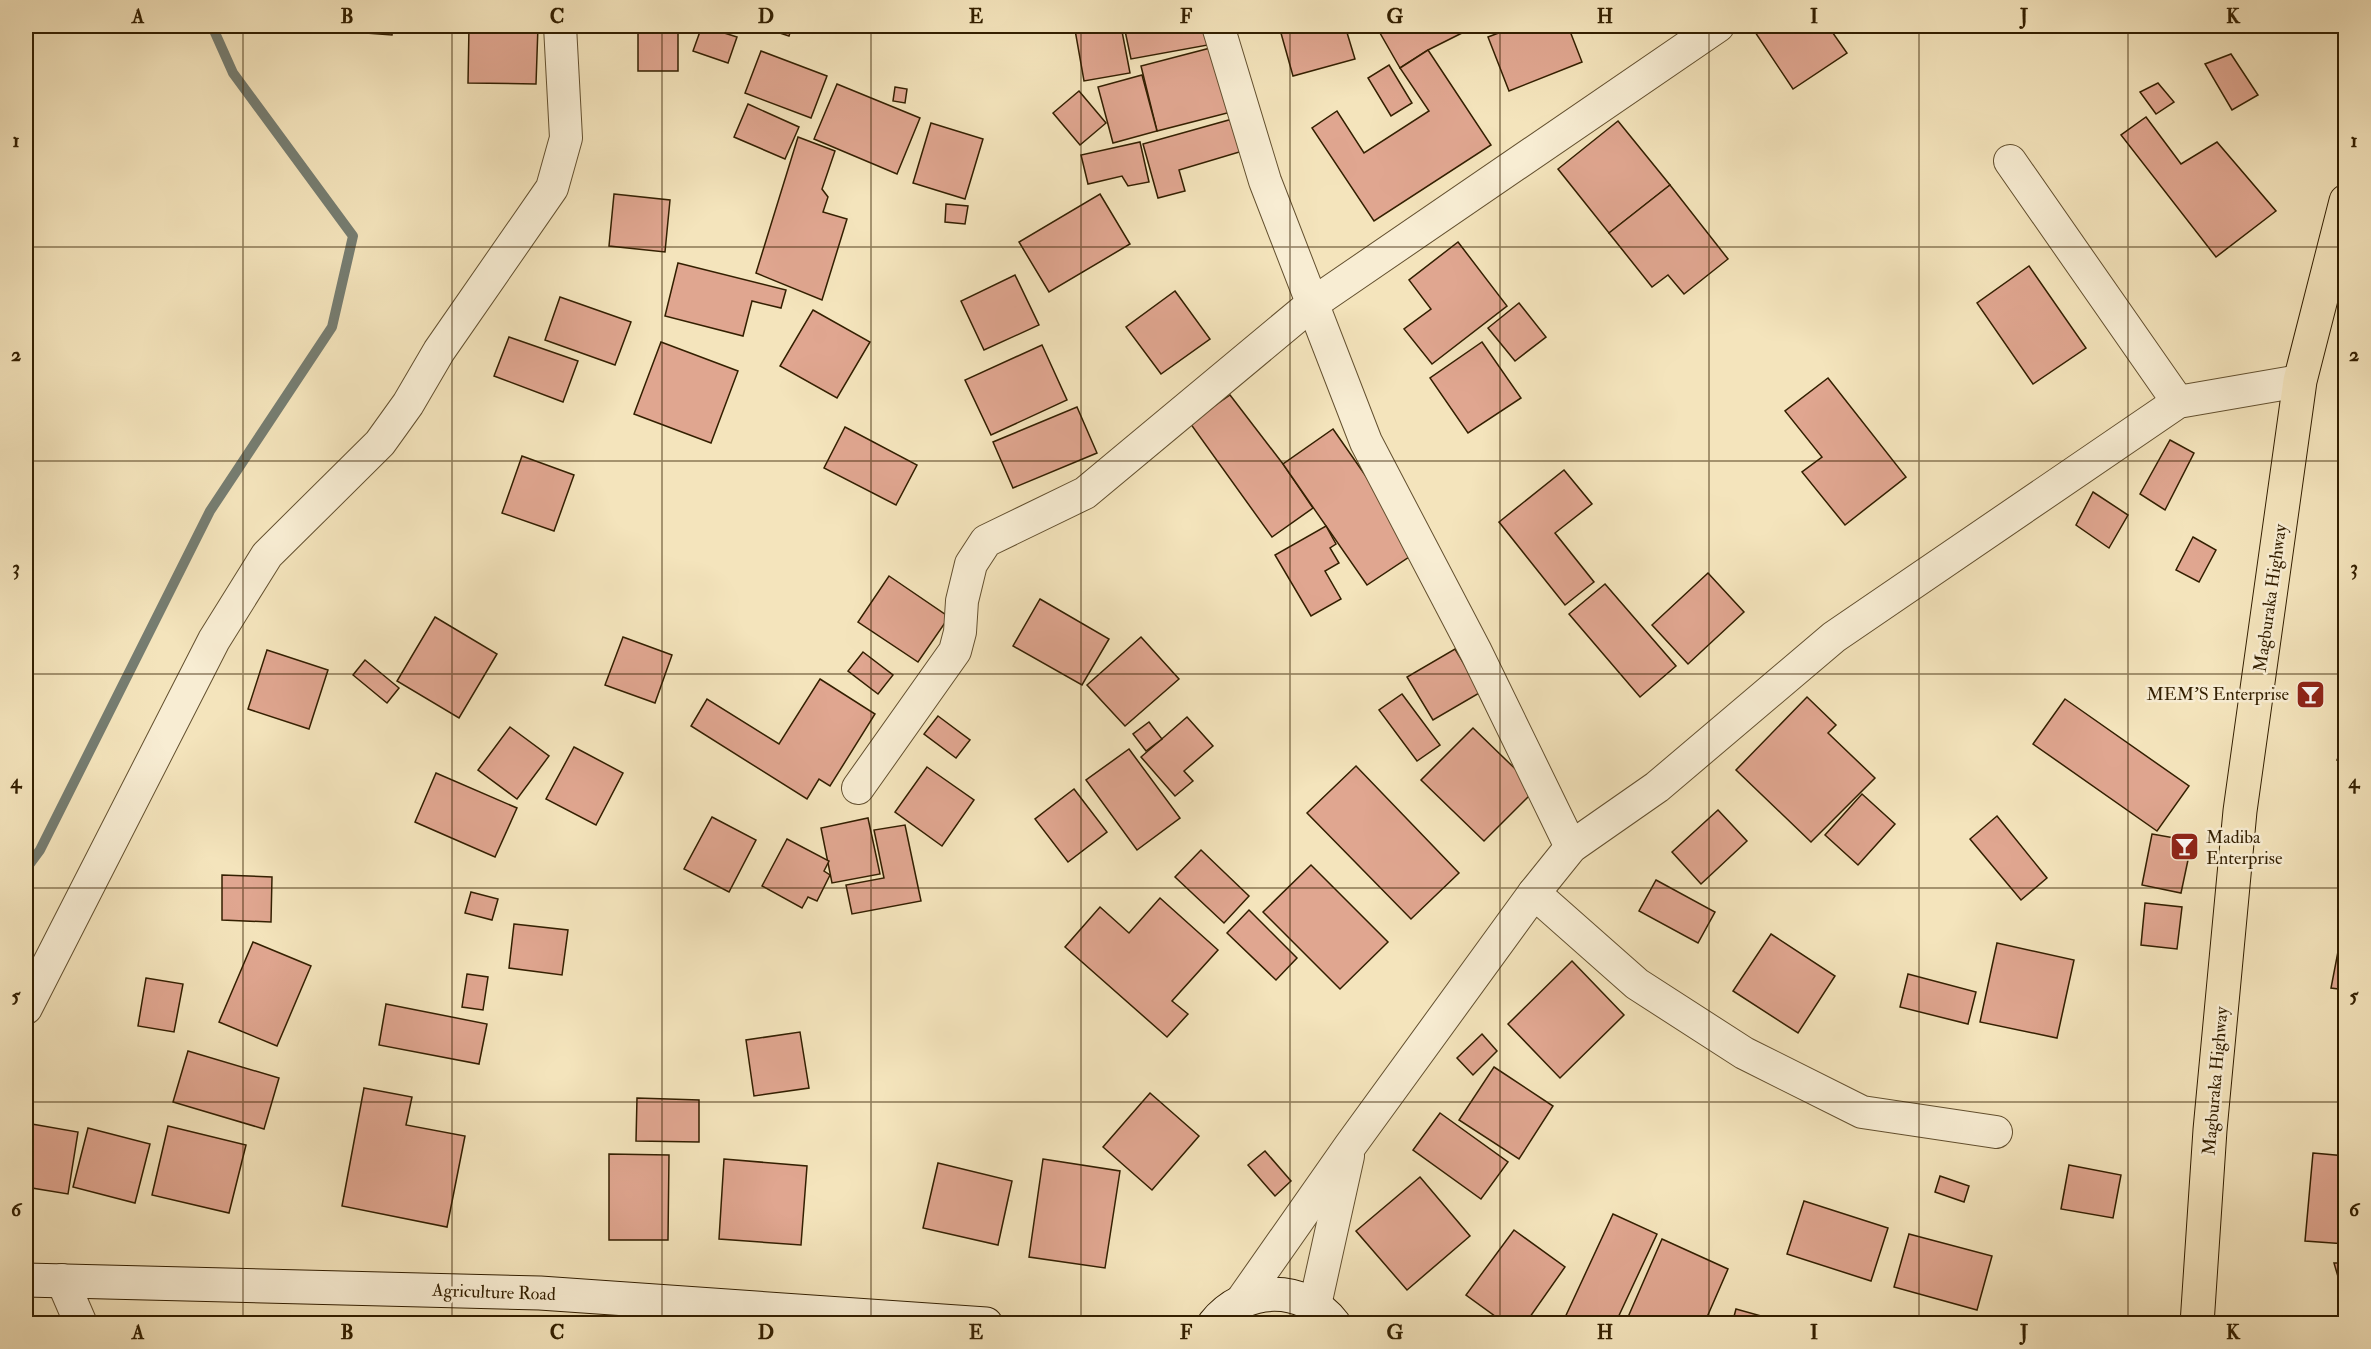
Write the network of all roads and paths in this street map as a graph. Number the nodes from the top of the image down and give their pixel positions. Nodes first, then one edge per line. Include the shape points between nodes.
1 (560, 26) edge
2 (1218, 26) edge
3 (1718, 26) edge
4 (2010, 161) dead end
5 (2346, 201) edge
6 (1312, 304) junction
7 (2300, 381) junction
8 (2178, 402) junction
9 (858, 788) dead end
10 (1571, 847) junction
11 (1534, 893) junction
12 (26, 1008) edge
13 (1996, 1132) dead end
14 (1350, 1146) junction
15 (26, 1280) edge
16 (62, 1280) junction
17 (1242, 1300) junction
18 (1325, 1314) edge
19 (81, 1323) edge
20 (971, 1323) edge
21 (1214, 1323) edge
22 (2197, 1323) edge

1 - 12 street via 566,138 552,188 380,443 267,555 214,640
2 - 6 street via 1265,181
3 - 6 street
4 - 8 street
5 - 7 main road, Magburaka Highway
6 - 9 street via 1085,493 987,541 971,564 956,651
6 - 10 street via 1366,442 1476,652
7 - 8 street
7 - 22 main road, Magburaka Highway via 2240,811 2210,1130
8 - 10 street via 1834,637 1658,787
10 - 11 street
11 - 13 street via 1637,984 1744,1053 1862,1112
11 - 14 street
14 - 17 street
14 - 18 street
15 - 16 main road, Agriculture Road
16 - 19 street
16 - 20 main road, Agriculture Road via 540,1293
17 - 18 main road via 1266,1293 1292,1295
17 - 21 main road

